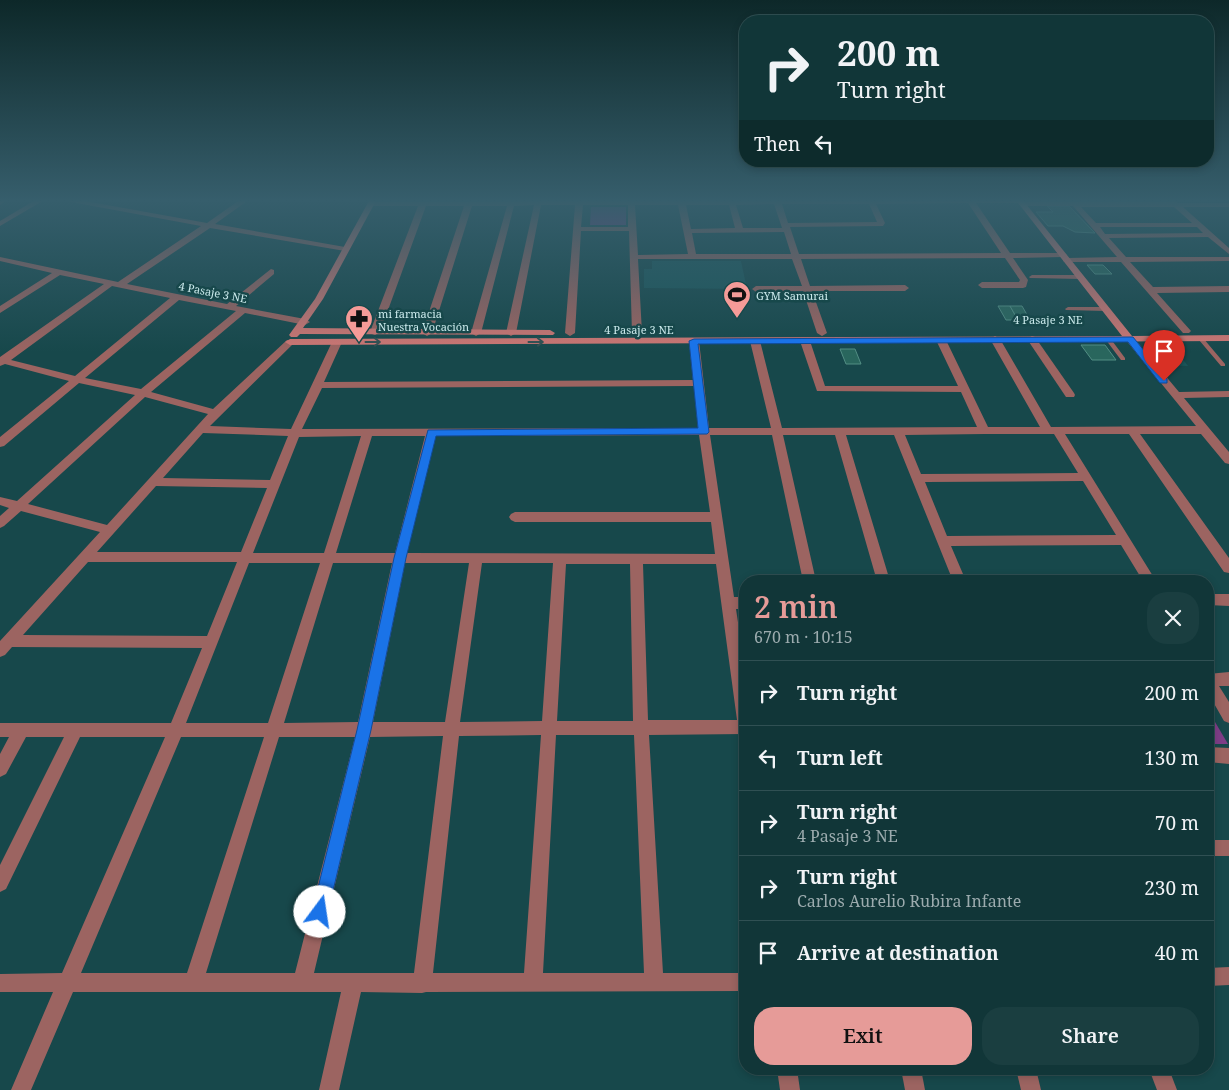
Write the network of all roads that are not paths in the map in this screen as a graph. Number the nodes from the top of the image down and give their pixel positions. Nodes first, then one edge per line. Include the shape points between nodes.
1 (345, 249) edge
2 (169, 250) edge
3 (406, 250) edge
4 (454, 250) edge
5 (498, 250) edge
6 (528, 250) edge
7 (576, 250) edge
8 (634, 250) edge
9 (691, 250) edge
10 (793, 250) edge
11 (1003, 250) edge
12 (1058, 250) edge
13 (1117, 250) edge
14 (795, 256) junction
15 (1007, 256) junction
16 (635, 257) junction
17 (693, 258) junction
18 (1065, 258) junction
19 (1229, 259) edge
20 (1126, 260) junction
21 (2, 261) edge
22 (60, 271) junction
23 (271, 272) dead end
24 (1032, 277) dead end
25 (1080, 277) junction
26 (116, 283) junction
27 (982, 285) dead end
28 (806, 288) junction
29 (905, 288) dead end
30 (756, 289) dead end
31 (1229, 289) edge
32 (1151, 290) junction
33 (177, 298) junction
34 (228, 307) junction
35 (1106, 309) junction
36 (0, 310) edge
37 (243, 310) junction
38 (1068, 310) dead end
39 (305, 322) junction
40 (298, 331) junction
41 (1186, 331) junction
42 (1229, 331) edge
43 (375, 332) junction
44 (427, 332) junction
45 (476, 333) junction
46 (511, 333) junction
47 (570, 333) junction
48 (637, 333) junction
49 (822, 333) junction
50 (1127, 335) junction
51 (1229, 338) edge
52 (994, 339) junction
53 (1032, 339) junction
54 (1108, 339) junction
55 (1201, 339) junction
56 (942, 340) junction
57 (694, 341) junction
58 (755, 341) junction
59 (805, 341) junction
60 (290, 342) junction
61 (337, 342) junction
62 (1123, 359) dead end
63 (1, 361) edge
64 (1223, 365) dead end
65 (75, 379) junction
66 (699, 383) junction
67 (318, 386) junction
68 (964, 389) junction
69 (143, 394) junction
70 (1175, 394) junction
71 (1229, 394) edge
72 (1070, 395) dead end
73 (215, 413) junction
74 (202, 429) junction
75 (1132, 430) junction
76 (1204, 430) junction
77 (778, 431) junction
78 (839, 431) junction
79 (898, 431) junction
80 (984, 431) junction
81 (1053, 431) junction
82 (368, 432) junction
83 (431, 432) junction
84 (704, 432) junction
85 (295, 433) junction
86 (0, 443) edge
87 (1229, 460) edge
88 (1085, 477) junction
89 (918, 478) junction
90 (154, 482) junction
91 (274, 484) junction
92 (0, 501) edge
93 (19, 507) junction
94 (515, 517) dead end
95 (716, 517) junction
96 (0, 523) edge
97 (110, 530) junction
98 (1125, 540) junction
99 (943, 541) junction
100 (85, 557) junction
101 (243, 558) junction
102 (400, 558) junction
103 (560, 558) junction
104 (328, 559) junction
105 (476, 559) junction
106 (722, 559) junction
107 (636, 560) junction
108 (1229, 568) edge
109 (807, 575) edge
110 (881, 575) edge
111 (957, 575) edge
112 (1146, 575) edge
113 (1214, 600) edge
114 (1229, 600) edge
115 (730, 603) junction
116 (739, 603) edge
117 (210, 642) junction
118 (5, 646) edge
119 (739, 673) edge
120 (1229, 679) edge
121 (1214, 680) edge
122 (1214, 690) edge
123 (1229, 716) edge
124 (640, 726) junction
125 (739, 727) edge
126 (452, 728) junction
127 (548, 728) junction
128 (76, 729) junction
129 (0, 730) edge
130 (22, 730) junction
131 (176, 730) junction
132 (274, 730) junction
133 (364, 730) junction
134 (1214, 755) edge
135 (1229, 756) edge
136 (0, 769) edge
137 (1214, 848) edge
138 (1229, 848) edge
139 (0, 883) edge
140 (1229, 976) edge
141 (1214, 977) edge
142 (654, 981) junction
143 (739, 982) edge
144 (0, 983) edge
145 (353, 983) junction
146 (533, 983) junction
147 (68, 984) junction
148 (193, 984) junction
149 (302, 984) junction
150 (422, 984) junction
151 (788, 1075) edge
152 (912, 1075) edge
153 (1027, 1075) edge
154 (1161, 1075) edge
155 (21, 1090) edge
156 (329, 1090) edge
157 (790, 1090) edge
158 (916, 1090) edge
159 (1031, 1090) edge
160 (1167, 1090) edge

1 - 39 street
2 - 26 street
3 - 43 street
4 - 44 street
5 - 45 street
6 - 46 street
7 - 47 street
8 - 16 street
9 - 17 street
10 - 14 street
11 - 15 street
12 - 18 street
13 - 20 street
14 - 15 street
14 - 17 street
14 - 28 street
15 - 18 street
15 - 27 street via 1024,280 1023,284
16 - 17 street
16 - 48 street
18 - 20 street
18 - 25 street
19 - 20 street
20 - 32 street
21 - 22 street, 4 Pasaje 3 NE
22 - 26 street, 4 Pasaje 3 NE
22 - 36 street
23 - 34 street
24 - 25 lane
25 - 35 street
26 - 33 street, 4 Pasaje 3 NE
26 - 63 street
28 - 29 street
28 - 30 street
28 - 49 street
31 - 32 street
32 - 41 street
33 - 34 street, 4 Pasaje 3 NE
33 - 65 street
34 - 37 street, 4 Pasaje 3 NE
35 - 38 lane
35 - 50 street
37 - 39 street, 4 Pasaje 3 NE
37 - 69 street
39 - 40 street
40 - 43 street, 4 Pasaje 3 NE
40 - 60 street
41 - 42 street, 4 Pasaje 3 NE
41 - 50 street, 4 Pasaje 3 NE
43 - 44 street, 4 Pasaje 3 NE
44 - 45 street, 4 Pasaje 3 NE
45 - 46 street, 4 Pasaje 3 NE
46 - 47 street, 4 Pasaje 3 NE
47 - 48 street, 4 Pasaje 3 NE
48 - 49 street, 4 Pasaje 3 NE
49 - 50 street, 4 Pasaje 3 NE
50 - 54 street, 4 Pasaje 3 NE
50 - 55 street, 4 Pasaje 3 NE
50 - 70 street
51 - 55 street, 4 Pasaje 3 NE
52 - 53 street, 4 Pasaje 3 NE
52 - 56 street, 4 Pasaje 3 NE
52 - 81 street
53 - 54 street, 4 Pasaje 3 NE
53 - 72 street
54 - 62 lane
55 - 64 lane
56 - 59 street, 4 Pasaje 3 NE
56 - 68 street
57 - 58 street, 4 Pasaje 3 NE
61 -> 57 street, 4 Pasaje 3 NE
57 - 66 street
58 - 59 street, 4 Pasaje 3 NE
58 - 77 street
59 - 68 street via 820,389
60 - 61 street, 4 Pasaje 3 NE
60 - 73 street
61 - 67 street
63 - 65 street
65 - 69 street
65 - 86 street
66 - 67 street
66 - 84 street
67 - 85 street
68 - 80 street
69 - 73 street
69 - 93 street
70 - 71 street
70 - 76 street
73 - 74 street
74 - 85 street
74 - 90 street
75 - 76 street
75 - 81 street
75 - 108 street
76 - 87 street
77 - 78 street
77 - 84 street
77 - 109 street
78 - 79 street
78 - 110 street
79 - 80 street
79 - 89 street
80 - 81 street
81 - 88 street
82 - 83 street
82 - 85 street
82 - 104 street
83 - 84 street
83 - 102 street
84 - 95 street
85 - 91 street
88 - 89 street
88 - 98 street
89 - 99 street
90 - 91 street
90 - 97 street
91 - 101 street
92 - 93 street
93 - 96 street
93 - 97 street
94 - 95 street
95 - 106 street
97 - 100 street
98 - 99 street
98 - 112 street
99 - 111 street
100 - 101 street
100 - 118 street
101 - 104 street
101 - 117 street
102 - 104 street
102 - 105 street
102 - 133 street
103 - 105 street
103 - 107 street
103 - 127 street
104 - 132 street
105 - 126 street
106 - 107 street
106 - 115 street
107 - 124 street
113 - 114 street
115 - 116 street
115 - 119 street
117 - 118 street
117 - 131 street
120 - 121 street
122 - 123 street
124 - 125 street
124 - 127 street
124 - 142 street
126 - 127 street
126 - 133 street
126 - 150 street
127 - 146 street
128 - 130 street
128 - 131 street
128 - 139 street
129 - 130 street
130 - 136 street
131 - 132 street
131 - 147 street
132 - 133 street
132 - 148 street
133 - 149 street
134 - 135 street
137 - 138 street
140 - 141 street
142 - 143 street
142 - 146 street
144 - 147 street
145 - 149 street
145 - 150 street
145 - 156 street
146 - 150 street
147 - 148 street
147 - 155 street
148 - 149 street
151 - 157 street
152 - 158 street
153 - 159 street
154 - 160 street

